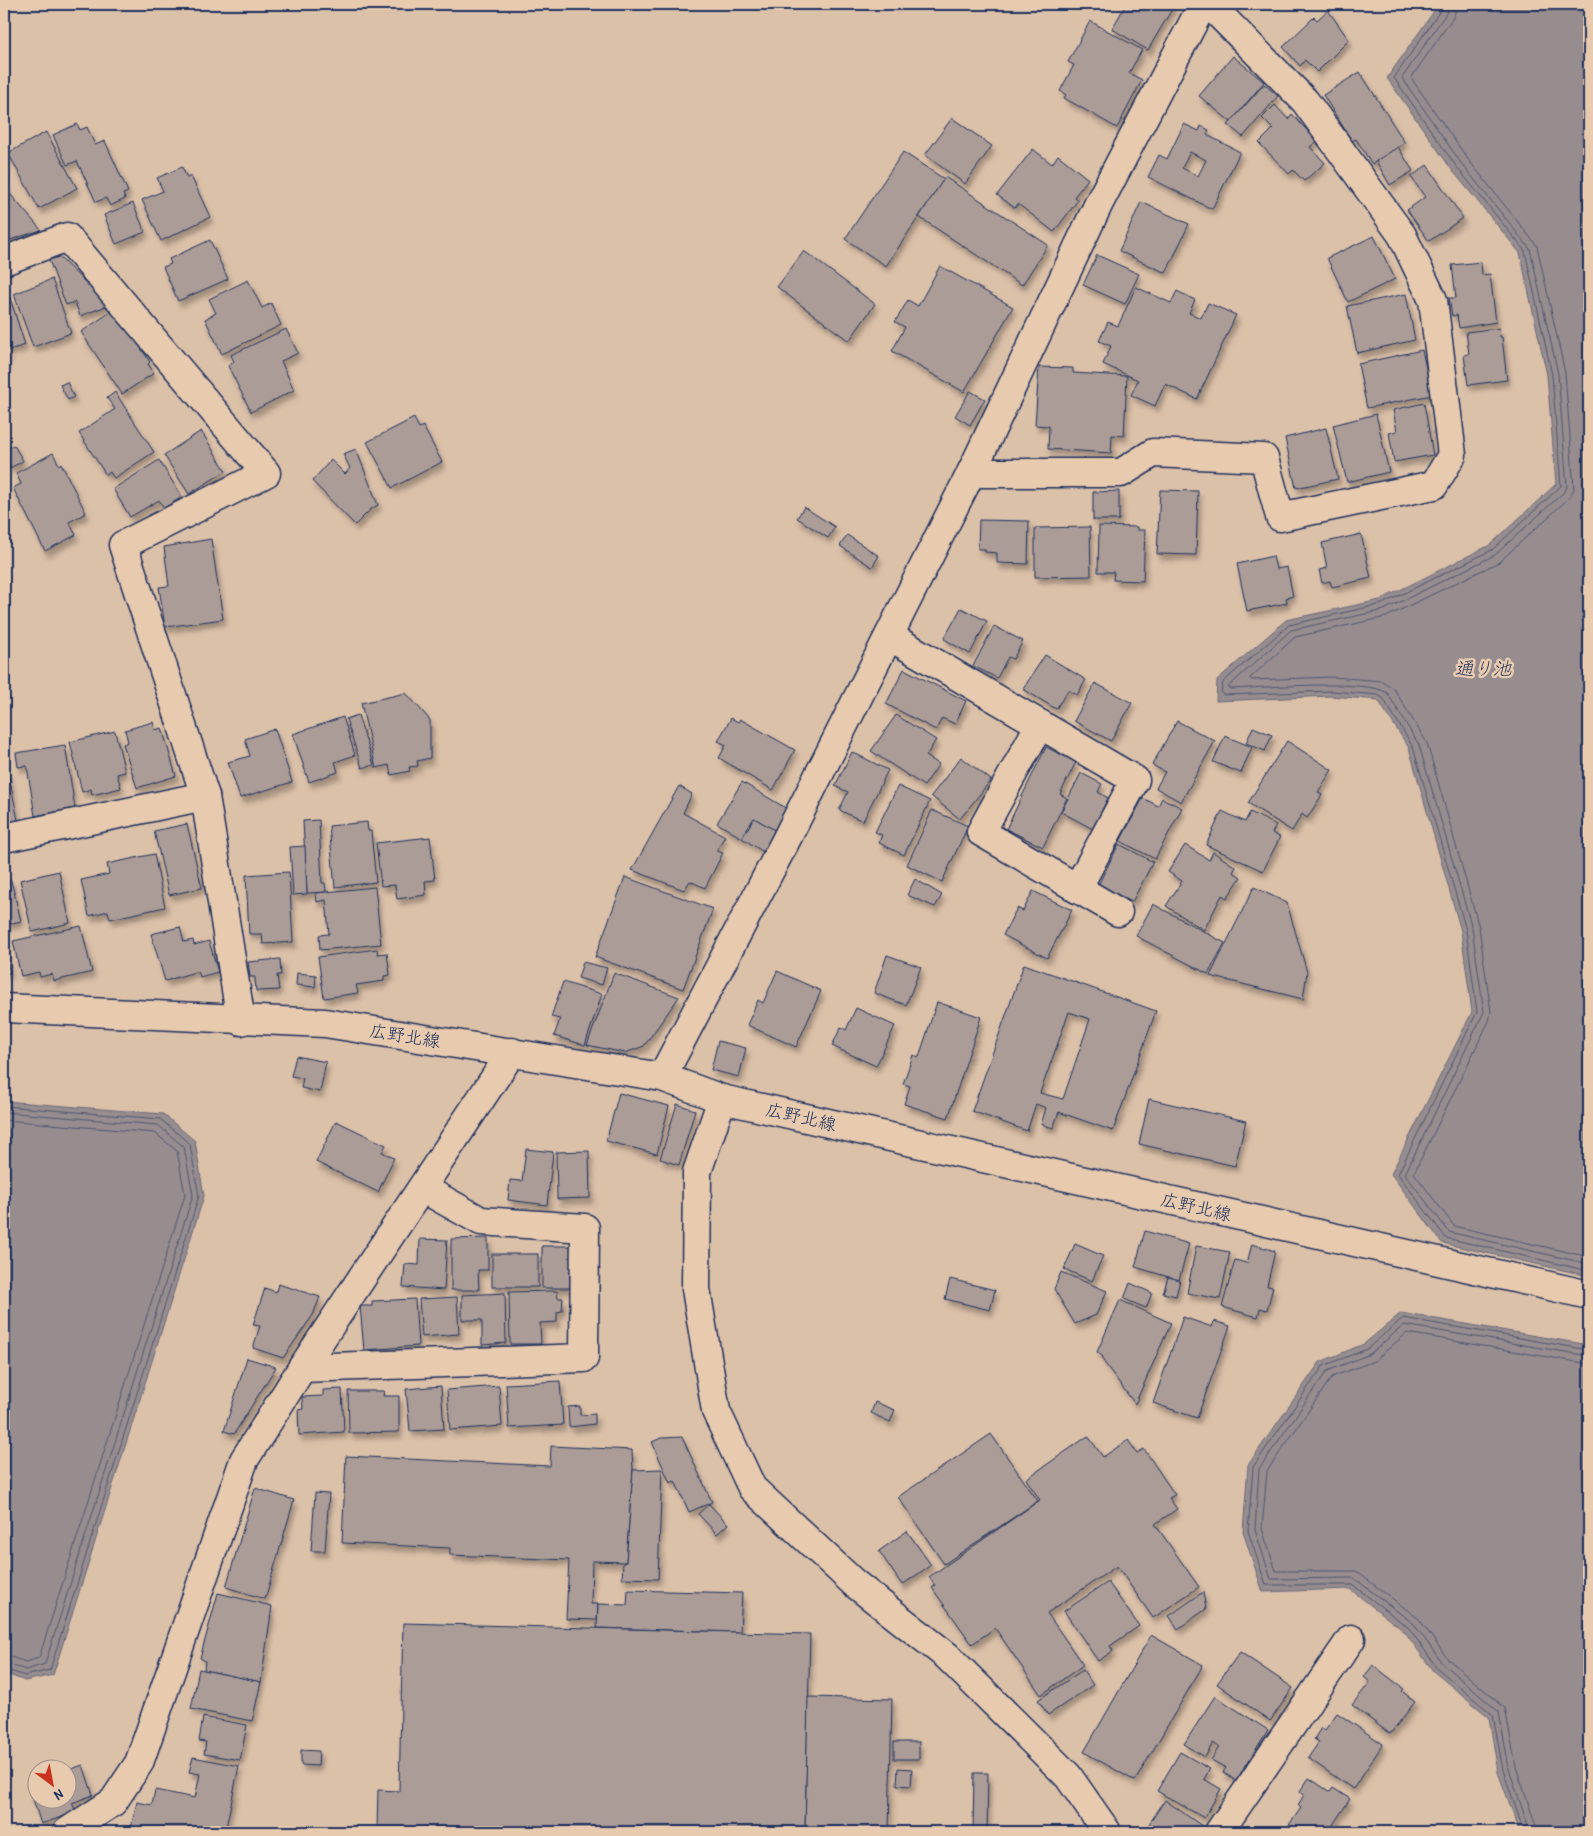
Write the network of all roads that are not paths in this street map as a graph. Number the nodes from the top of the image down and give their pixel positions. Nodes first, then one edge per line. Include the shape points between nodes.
1 (1203, 4) edge
2 (1209, 4) edge
3 (4, 261) edge
4 (970, 473) junction
5 (889, 636) junction
6 (1040, 724) junction
7 (205, 796) junction
8 (4, 838) edge
9 (1077, 889) junction
10 (1118, 912) dead end
11 (4, 1008) edge
12 (241, 1020) junction
13 (512, 1052) junction
14 (662, 1077) junction
15 (722, 1099) junction
16 (422, 1188) junction
17 (1589, 1295) edge
18 (302, 1368) junction
19 (1351, 1639) dead end
20 (67, 1832) edge
21 (1107, 1832) edge
22 (1219, 1832) edge

1 - 4 street via 1098,203
2 - 4 street via 1305,101 1402,235 1433,300 1452,455 1434,485 1280,517 1264,458 1153,453 1121,473
3 - 7 street via 67,237 266,473 123,545
4 - 5 street
5 - 6 street
5 - 14 street
6 - 9 street via 1135,780
6 - 9 street via 981,832
7 - 8 street
7 - 12 street
9 - 10 street
11 - 12 street, 広野北線
12 - 13 street, 広野北線 via 325,1023
13 - 14 street, 広野北線
13 - 16 street
14 - 15 street, 広野北線
15 - 17 street, 広野北線
15 - 21 street via 697,1172 696,1289 716,1411 752,1488 854,1583 947,1656 1068,1776
16 - 18 street
16 - 18 street via 481,1221 585,1228 584,1358
18 - 20 street via 244,1460 139,1763 113,1802
19 - 22 street

